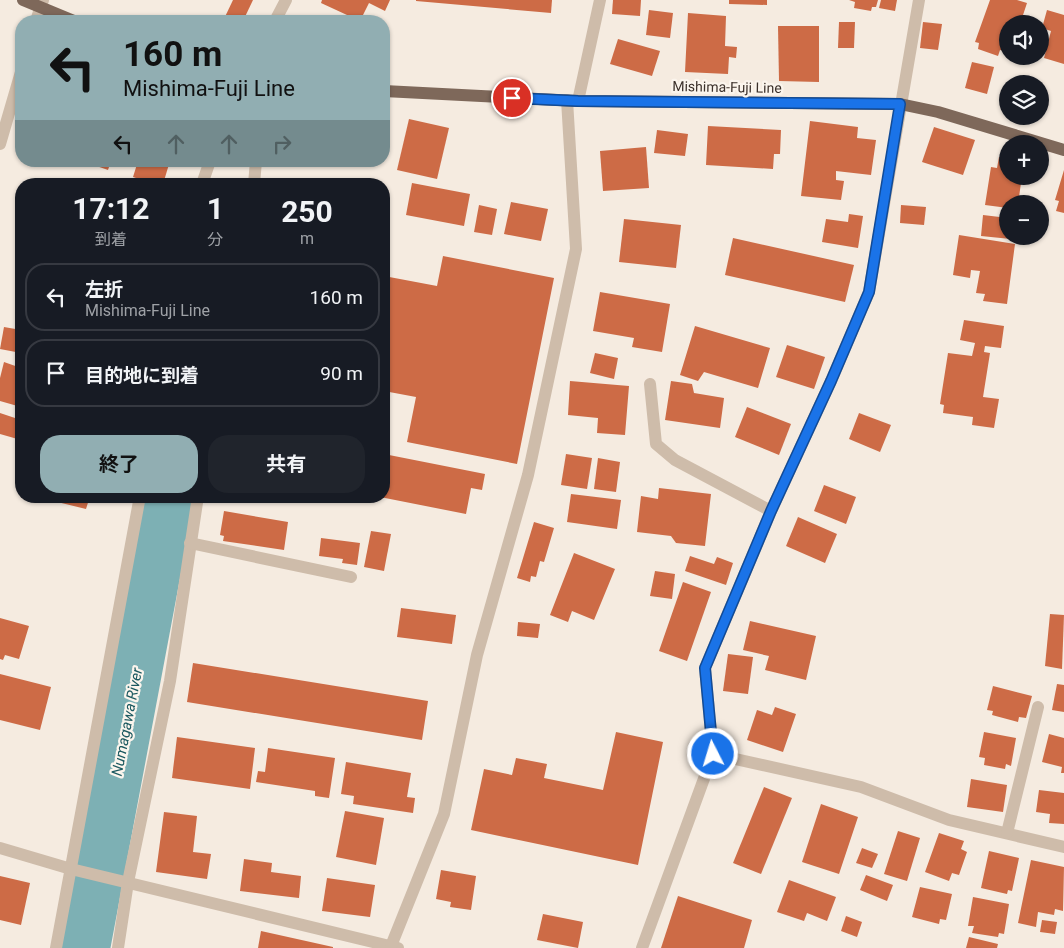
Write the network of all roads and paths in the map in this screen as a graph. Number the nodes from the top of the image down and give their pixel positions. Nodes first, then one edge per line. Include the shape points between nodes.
1 (23, 0) edge
2 (286, 0) edge
3 (600, 0) edge
4 (919, 0) edge
5 (42, 4) edge
6 (63, 15) edge
7 (278, 15) edge
8 (390, 91) edge
9 (15, 93) edge
10 (572, 100) junction
11 (900, 104) junction
12 (0, 144) edge
13 (1064, 150) edge
14 (650, 384) dead end
15 (139, 503) edge
16 (197, 503) edge
17 (771, 511) junction
18 (190, 543) junction
19 (351, 577) dead end
20 (1038, 707) dead end
21 (713, 754) junction
22 (1007, 833) junction
23 (1064, 847) edge
24 (0, 848) edge
25 (71, 869) junction
26 (128, 882) junction
27 (395, 947) edge
28 (56, 948) edge
29 (118, 948) edge
30 (642, 948) edge

1 - 5 main road
2 - 7 street
3 - 10 street
4 - 11 street
5 - 6 main road
8 - 10 main road, Mishima-Fuji Line
9 - 12 street
10 - 11 main road, Mishima-Fuji Line
10 - 27 street via 576,249 528,475 478,654 444,814
11 - 13 main road, Mishima-Fuji Line via 938,112
11 - 17 street via 869,292
14 - 17 street via 656,444 676,460
15 - 25 street
16 - 18 street
17 - 21 street via 705,668
18 - 19 street
18 - 26 street via 170,681
20 - 22 street
21 - 22 street via 861,787 949,820
21 - 30 street
22 - 23 street
24 - 25 street
25 - 26 street
25 - 28 street
26 - 27 street
26 - 29 street

